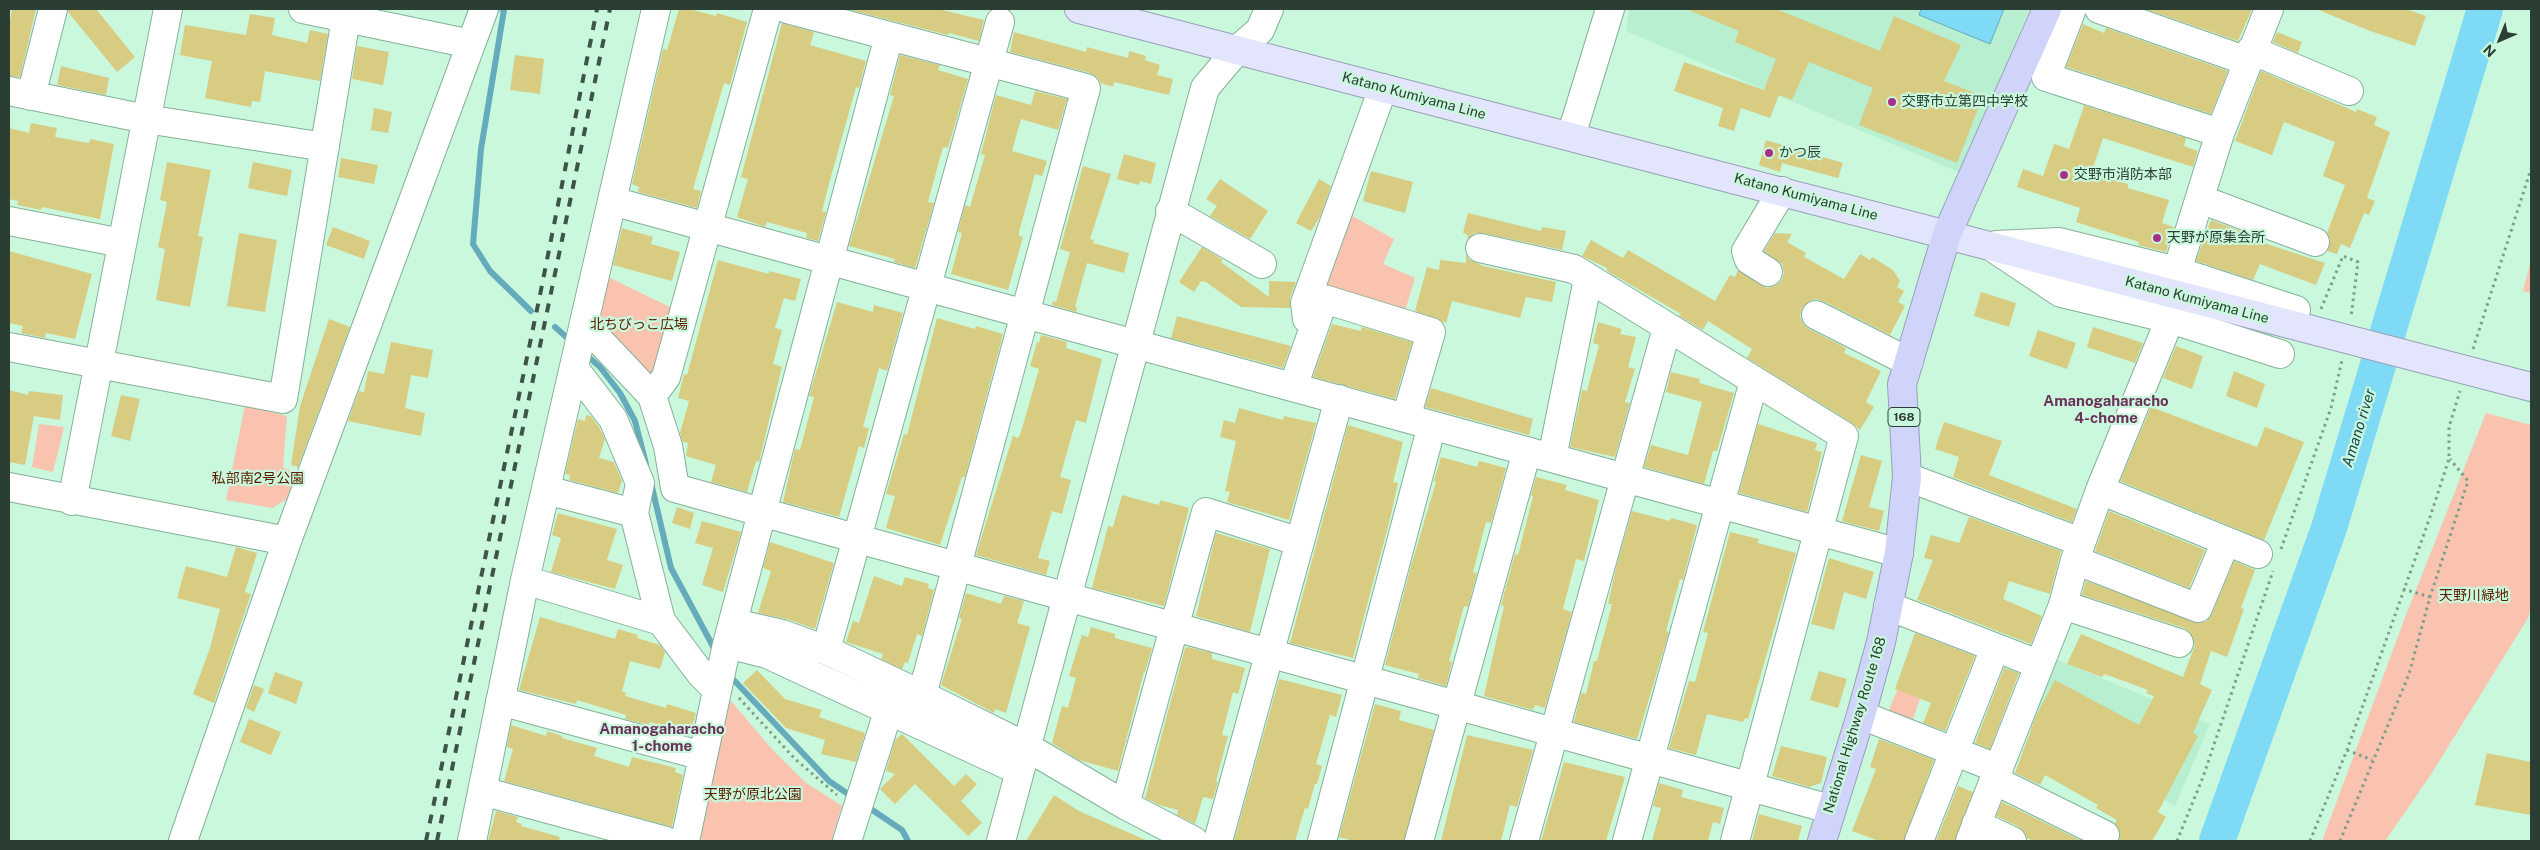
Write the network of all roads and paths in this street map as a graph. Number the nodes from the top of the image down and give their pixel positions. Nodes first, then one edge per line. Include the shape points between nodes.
1 (52, 9) edge
2 (168, 9) edge
3 (303, 9) edge
4 (484, 9) edge
5 (656, 9) edge
6 (768, 9) edge
7 (787, 9) edge
8 (1080, 9) edge
9 (1269, 9) edge
10 (1610, 9) edge
11 (2047, 9) edge
12 (2072, 9) edge
13 (2099, 9) edge
14 (2269, 9) edge
15 (346, 18) junction
16 (1000, 22) dead end
17 (890, 36) junction
18 (471, 44) junction
19 (1237, 50) junction
20 (2249, 56) junction
21 (988, 62) junction
22 (1383, 88) junction
23 (2349, 92) dead end
24 (20, 93) edge
25 (146, 119) junction
26 (2220, 133) junction
27 (1571, 136) junction
28 (325, 146) junction
29 (2531, 169) edge
30 (1782, 191) junction
31 (2200, 199) junction
32 (612, 201) junction
33 (1170, 211) junction
34 (9, 222) edge
35 (708, 227) junction
36 (1947, 234) junction
37 (2315, 242) dead end
38 (122, 243) junction
39 (1989, 245) junction
40 (1480, 248) dead end
41 (830, 260) junction
42 (1262, 264) dead end
43 (2177, 271) junction
44 (1768, 272) dead end
45 (1588, 279) junction
46 (926, 287) junction
47 (2296, 310) joint
48 (1025, 314) junction
49 (1816, 315) dead end
50 (2170, 320) junction
51 (584, 324) junction
52 (1666, 328) junction
53 (1310, 338) junction
54 (1135, 344) junction
55 (9, 347) edge
56 (2347, 349) junction
57 (2280, 354) dead end
58 (1909, 362) junction
59 (97, 364) junction
60 (574, 368) junction
61 (2459, 369) junction
62 (1754, 380) junction
63 (1293, 387) junction
64 (2531, 387) edge
65 (652, 396) junction
66 (1338, 400) junction
67 (1406, 418) junction
68 (1432, 425) junction
69 (1540, 455) junction
70 (2449, 459) junction
71 (1907, 476) junction
72 (1624, 478) junction
73 (9, 487) edge
74 (546, 490) junction
75 (2100, 490) junction
76 (72, 501) junction
77 (1720, 504) junction
78 (762, 512) junction
79 (634, 513) junction
80 (1819, 531) junction
81 (857, 538) junction
82 (287, 540) junction
83 (2226, 541) junction
84 (1300, 542) junction
85 (2078, 551) junction
86 (1899, 553) junction
87 (2271, 556) junction
88 (956, 566) junction
89 (525, 580) junction
90 (2403, 589) junction
91 (1066, 597) junction
92 (2430, 597) junction
93 (2063, 604) junction
94 (1888, 606) junction
95 (661, 621) junction
96 (1174, 626) junction
97 (730, 634) junction
98 (2166, 644) dead end
99 (1995, 648) junction
100 (826, 650) junction
101 (1270, 653) junction
102 (2038, 664) junction
103 (1365, 680) junction
104 (719, 681) junction
105 (922, 695) junction
106 (500, 701) junction
107 (1457, 705) junction
108 (890, 709) junction
109 (1862, 715) junction
110 (1554, 732) junction
111 (2347, 750) junction
112 (1954, 752) junction
113 (703, 756) junction
114 (1023, 759) junction
115 (1650, 759) junction
116 (2372, 760) junction
117 (1996, 774) junction
118 (1750, 787) junction
119 (482, 791) junction
120 (1125, 805) junction
121 (856, 807) junction
122 (1830, 809) junction
123 (1973, 833) edge
124 (2105, 835) dead end
125 (183, 841) edge
126 (472, 841) edge
127 (666, 841) edge
128 (685, 841) edge
129 (847, 841) edge
130 (1001, 841) edge
131 (1194, 841) edge
132 (1218, 841) edge
133 (1322, 841) edge
134 (1419, 841) edge
135 (1524, 841) edge
136 (1627, 841) edge
137 (1736, 841) edge
138 (1822, 841) edge
139 (1919, 841) edge
140 (2012, 841) edge
141 (2177, 841) edge
142 (2310, 841) edge
143 (2340, 841) edge

1 - 24 street
2 - 25 street
3 - 15 street
4 - 18 street
5 - 32 street
6 - 35 street
7 - 17 street
8 - 19 main road, Katano Kumiyama Line
9 - 19 street via 1260,30
10 - 27 street
11 - 36 highway, National Highway Route 168 / 168
12 - 26 street via 2046,77
13 - 20 street
14 - 20 street
15 - 18 street
15 - 28 street
16 - 21 street
17 - 21 street
17 - 41 street
18 - 82 street
19 - 22 main road, Katano Kumiyama Line
19 - 33 street via 1205,88
20 - 23 street
20 - 26 street
21 - 46 street
21 - 48 street via 1086,88
22 - 27 main road, Katano Kumiyama Line
22 - 53 street via 1305,303
24 - 25 street
25 - 28 street
25 - 38 street
26 - 31 street
27 - 30 main road, Katano Kumiyama Line
28 - 59 street via 283,399
29 - 61 path
30 - 36 main road, Katano Kumiyama Line
30 - 44 street via 1746,251 1749,260
31 - 37 street
31 - 43 street
32 - 35 street
32 - 51 street
33 - 42 street
33 - 54 street
34 - 38 street
35 - 41 street
35 - 65 street via 666,377
36 - 39 main road, Katano Kumiyama Line
36 - 58 highway, National Highway Route 168 / 168
38 - 59 street
39 - 43 street via 2059,242
39 - 50 street via 2061,293
39 - 56 main road, Katano Kumiyama Line
40 - 45 street via 1574,269
41 - 46 street
41 - 78 street
43 - 47 street
45 - 52 street
45 - 69 street
46 - 48 street
46 - 81 street
47 - 56 path via 2318,316 2344,256 2358,262
48 - 54 street
48 - 88 street
49 - 58 street
50 - 57 street
50 - 75 street
51 - 60 street
51 - 65 street
52 - 62 street
52 - 72 street
53 - 63 street
53 - 67 street via 1324,299 1431,332
54 - 63 street
54 - 91 street
55 - 59 street
56 - 61 main road, Katano Kumiyama Line
56 - 87 path via 2331,408
58 - 71 highway, National Highway Route 168 / 168 via 1902,384
59 - 76 street
60 - 74 street
60 - 79 street via 612,418 640,483
61 - 64 main road, Katano Kumiyama Line
61 - 70 path via 2449,427
62 - 77 street
62 - 80 street via 1844,436
63 - 66 street
65 - 78 street via 668,446 675,488
66 - 67 street
66 - 84 street
67 - 68 street
68 - 69 street
68 - 103 street
69 - 72 street
69 - 107 street
70 - 90 path
70 - 92 path via 2468,481
71 - 85 street
71 - 86 highway, National Highway Route 168 / 168
72 - 77 street
72 - 110 street
73 - 76 street
74 - 79 street
74 - 89 street
75 - 83 street
75 - 85 street
76 - 82 street
77 - 80 street
77 - 115 street
78 - 81 street
78 - 97 street
79 - 95 street
80 - 86 street
80 - 118 street
81 - 88 street
81 - 100 street
82 - 125 street
83 - 85 street via 2198,608
83 - 87 street
84 - 96 street via 1206,512
84 - 101 street
85 - 93 street
86 - 94 highway, National Highway Route 168 / 168
87 - 141 path via 2203,777
88 - 91 street
88 - 105 street
89 - 95 street
89 - 106 street
90 - 92 path
90 - 111 path
91 - 96 street
91 - 114 street
92 - 116 path via 2409,674
93 - 98 street
93 - 102 street
94 - 99 street
94 - 109 highway, National Highway Route 168 / 168
95 - 104 street via 701,674
96 - 101 street
96 - 120 street
97 - 100 street via 782,634
97 - 104 street
97 - 108 street
99 - 102 street
99 - 112 street
100 - 105 street
101 - 103 street
101 - 132 street
102 - 117 street
103 - 107 street
103 - 133 street
104 - 113 street
104 - 121 path via 732,690 795,759
105 - 114 street
106 - 113 street
106 - 119 street
107 - 110 street
107 - 134 street
108 - 114 street
108 - 121 street
109 - 112 street
109 - 122 highway, National Highway Route 168 / 168
110 - 115 street
110 - 135 street
111 - 116 path
111 - 142 path
112 - 117 street
112 - 139 street
113 - 128 street
114 - 120 street
114 - 130 street
115 - 118 street
115 - 136 street
116 - 143 path
117 - 123 street
117 - 124 street
118 - 122 street
118 - 137 street
119 - 126 street
119 - 127 street
120 - 131 street
121 - 129 street
122 - 138 highway, National Highway Route 168 / 168
123 - 140 street

